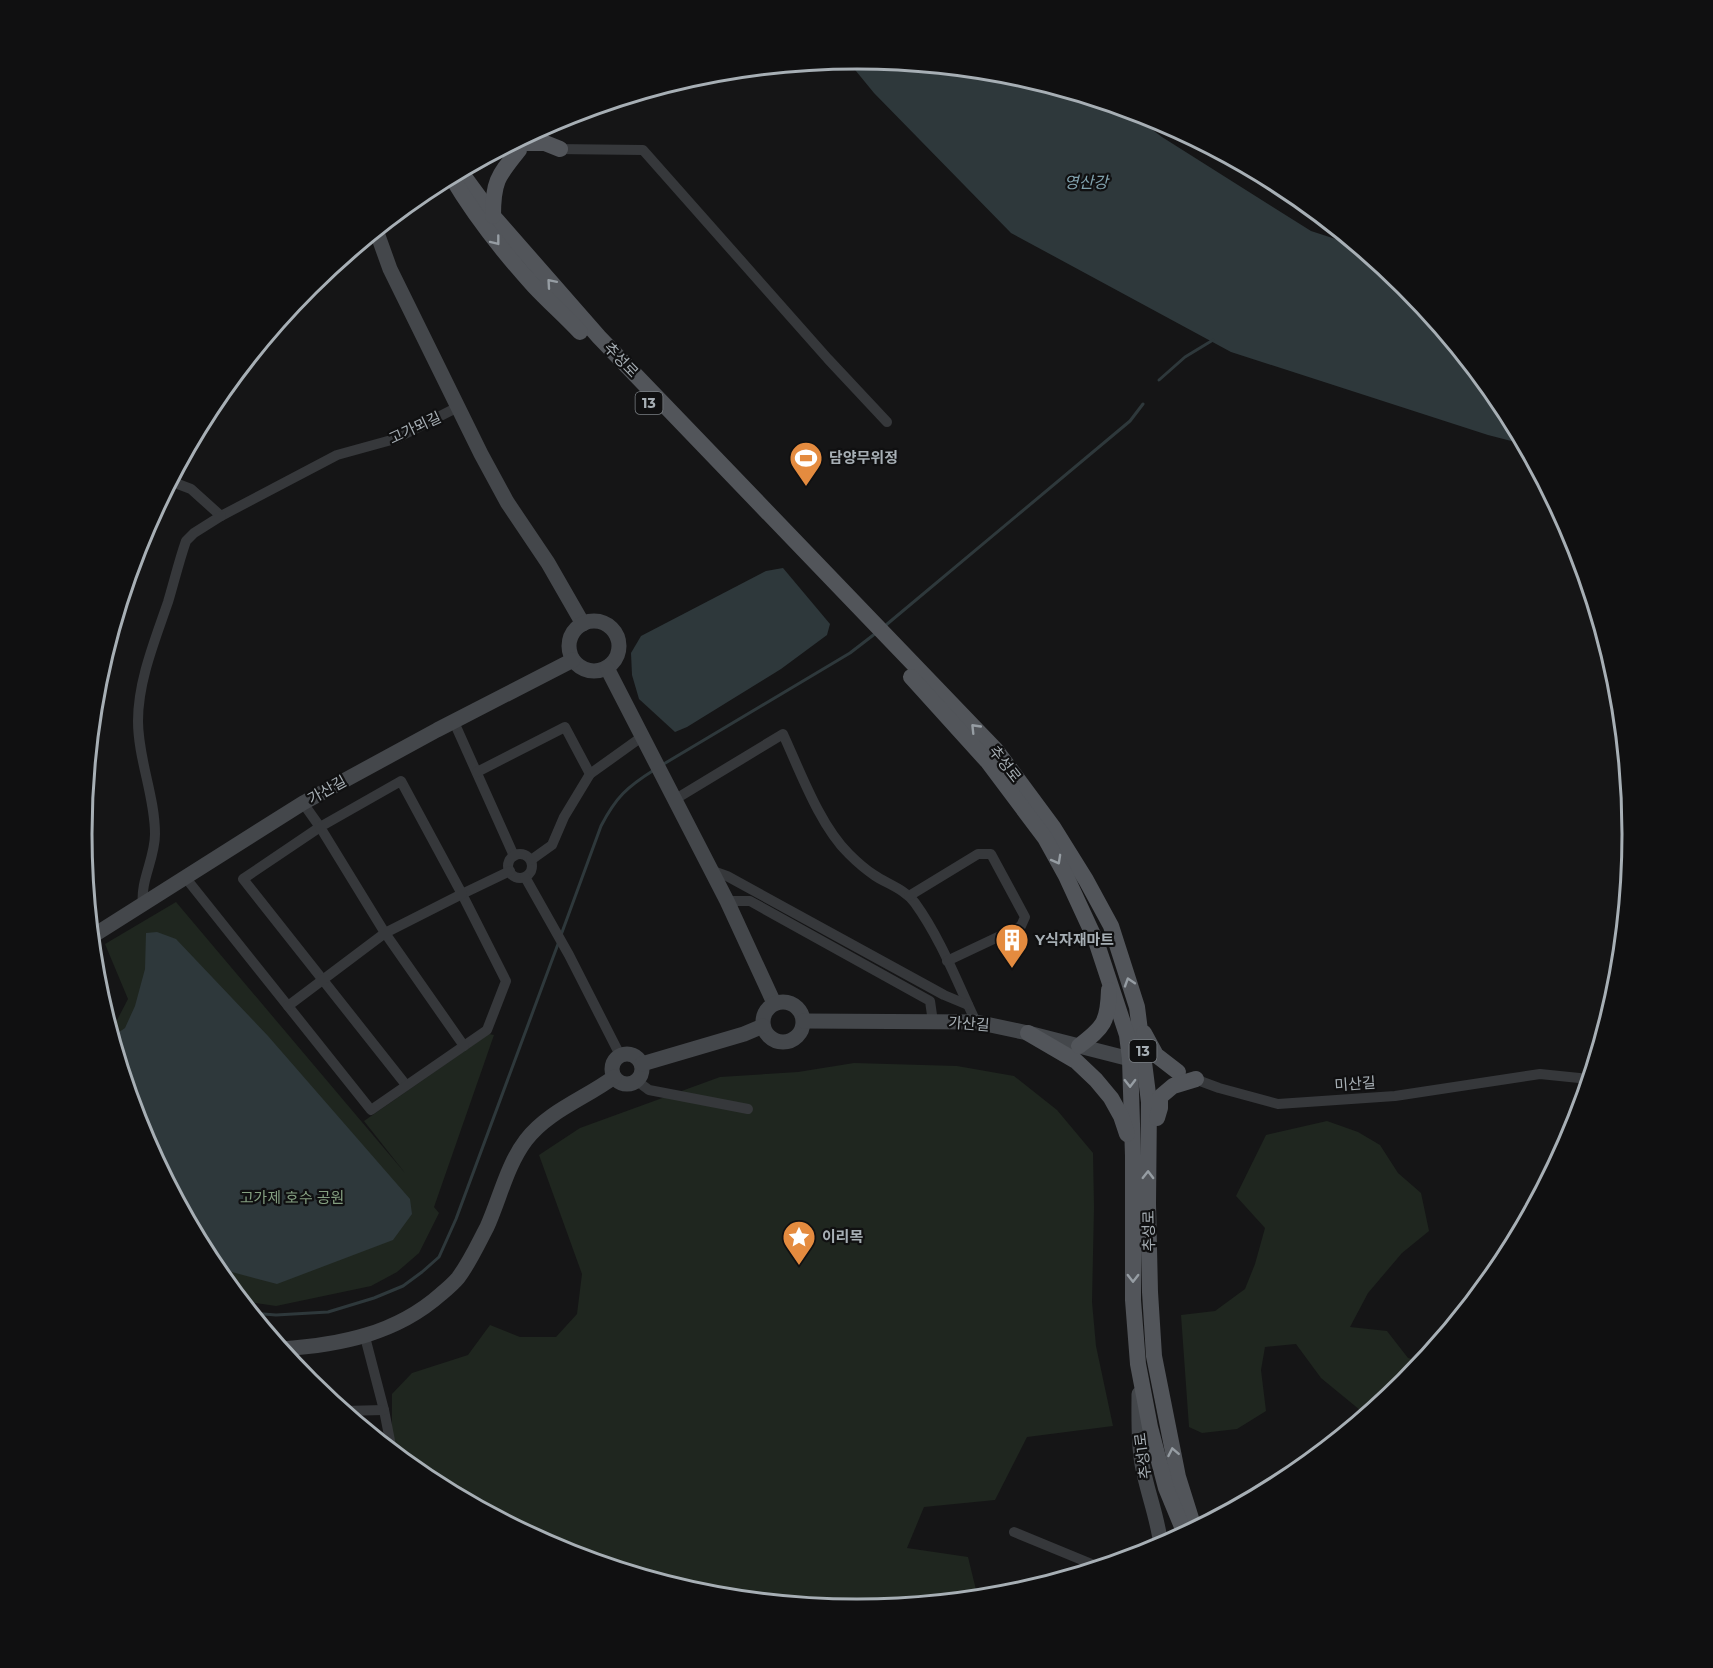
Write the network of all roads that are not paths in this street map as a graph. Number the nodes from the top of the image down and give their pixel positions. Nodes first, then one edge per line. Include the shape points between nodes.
1 (524, 145) edge
2 (560, 149) joint
3 (514, 150) edge
4 (464, 177) edge
5 (455, 183) edge
6 (493, 216) junction
7 (379, 237) edge
8 (456, 408) junction
9 (887, 422) dead end
10 (176, 484) edge
11 (221, 516) junction
12 (862, 618) junction
13 (583, 624) junction
14 (892, 649) junction
15 (573, 660) junction
16 (607, 668) junction
17 (454, 722) junction
18 (643, 736) junction
19 (477, 772) junction
20 (590, 774) junction
21 (674, 801) junction
22 (303, 803) junction
23 (320, 827) junction
24 (514, 856) junction
25 (531, 860) junction
26 (711, 870) junction
27 (510, 871) junction
28 (185, 877) junction
29 (525, 877) junction
30 (462, 894) junction
31 (909, 896) junction
32 (727, 901) junction
33 (143, 905) junction
34 (98, 933) edge
35 (385, 933) junction
36 (947, 961) junction
37 (323, 980) junction
38 (1109, 980) junction
39 (774, 1003) junction
40 (968, 1005) junction
41 (288, 1006) junction
42 (804, 1021) junction
43 (933, 1022) junction
44 (975, 1022) junction
45 (763, 1026) junction
46 (1140, 1026) junction
47 (1028, 1033) junction
48 (464, 1046) junction
49 (1079, 1046) junction
50 (620, 1055) junction
51 (1137, 1059) junction
52 (642, 1064) junction
53 (1178, 1072) junction
54 (614, 1077) junction
55 (1582, 1078) edge
56 (1196, 1079) junction
57 (637, 1081) junction
58 (406, 1085) junction
59 (748, 1109) dead end
60 (1149, 1147) junction
61 (1133, 1156) junction
62 (365, 1337) junction
63 (291, 1348) edge
64 (1138, 1364) junction
65 (384, 1410) junction
66 (354, 1411) edge
67 (390, 1440) edge
68 (1178, 1477) junction
69 (1201, 1517) edge
70 (1192, 1521) edge
71 (1182, 1526) edge
72 (1014, 1532) dead end
73 (1160, 1536) edge
74 (1088, 1562) edge

1 - 2 main road via 545,143
2 - 9 street via 643,150
3 - 6 main road via 499,176
4 - 6 main road, 추성로 / 13
5 -> 12 main road, 추성로 / 13 via 535,287
12 -> 6 main road, 추성로 / 13 via 599,337
7 - 8 street, 고가뫼길
8 - 11 street, 고가뫼길 via 395,439 338,455
8 - 13 street via 507,502 548,562
10 - 11 street via 191,489
11 - 33 street, 고가뫼길 via 186,541 140,699 141,750 155,835 143,887
12 - 14 main road, 추성로 / 13
13 - 15 street via 572,636
13 - 16 street via 605,624 616,634 619,649
14 -> 38 main road, 추성로 / 13 via 988,762 1045,838 1096,940
46 -> 14 main road, 추성로 / 13 via 1111,926 1053,827 996,750
15 - 16 street via 592,671
15 - 17 street, 가산길
16 - 18 street
17 - 19 street
17 - 22 street, 가산길
18 - 20 street
18 - 21 street
19 - 20 street via 565,727
19 - 24 street
20 - 25 street via 552,845
21 - 26 street
21 - 31 street via 783,734 825,824 848,853
22 - 23 street
22 - 28 street, 가산길
23 - 30 street via 401,781
23 - 35 street
23 - 37 street via 243,879
24 - 25 street via 525,855
24 - 27 street via 509,862
25 - 29 street via 531,871
26 - 32 street
26 - 40 street
27 - 29 street
27 - 30 street
28 - 33 street, 가산길
28 - 41 street
29 - 50 street
30 - 35 street
30 - 48 street via 506,981 487,1030
31 - 36 street
31 - 36 street via 978,854 991,854 1025,917 1021,926
32 - 39 street
32 - 43 street via 750,901 930,1001
33 - 34 street, 가산길
35 - 37 street
35 - 48 street
36 - 40 street
37 - 41 street
37 - 58 street
38 - 49 main road via 1108,1011 1102,1026
38 - 51 main road, 추성로 / 13
39 - 42 street via 794,1004
39 - 45 street via 765,1012
40 - 44 street
41 - 58 street via 371,1110
42 - 43 street, 가산길
42 - 45 street via 800,1034 789,1042 770,1037
43 - 44 street, 가산길
44 - 47 street, 가산길
45 - 52 street
46 - 51 main road, 추성로 / 13
46 - 53 main road via 1156,1055
47 - 49 street, 가산길
47 - 61 main road via 1076,1061 1096,1080 1121,1116
48 - 58 street
49 - 51 street, 가산길
50 - 52 street via 633,1055
50 - 54 street via 614,1063
51 - 53 street, 미산길 via 1149,1058
51 - 60 main road, 추성로 / 13 via 1149,1102
51 -> 61 main road, 추성로 / 13
52 - 57 street
53 - 56 street, 미산길
54 - 57 street via 627,1084
54 - 62 street via 543,1122 527,1139 513,1159 469,1262 456,1280 429,1304
55 - 56 street, 미산길 via 1540,1074 1395,1096 1278,1104
56 - 60 main road via 1173,1086 1160,1097
57 - 59 street via 649,1090
68 -> 60 main road, 추성로 / 13 via 1154,1356
61 -> 64 main road, 추성로 / 13 via 1133,1300
62 - 63 street
62 - 65 street
64 - 71 main road, 추성로 / 13 via 1166,1488
64 - 73 street, 추성1로 via 1142,1461
65 - 66 street
65 - 67 street
68 - 69 main road
68 - 70 main road, 추성로 / 13
72 - 74 street

